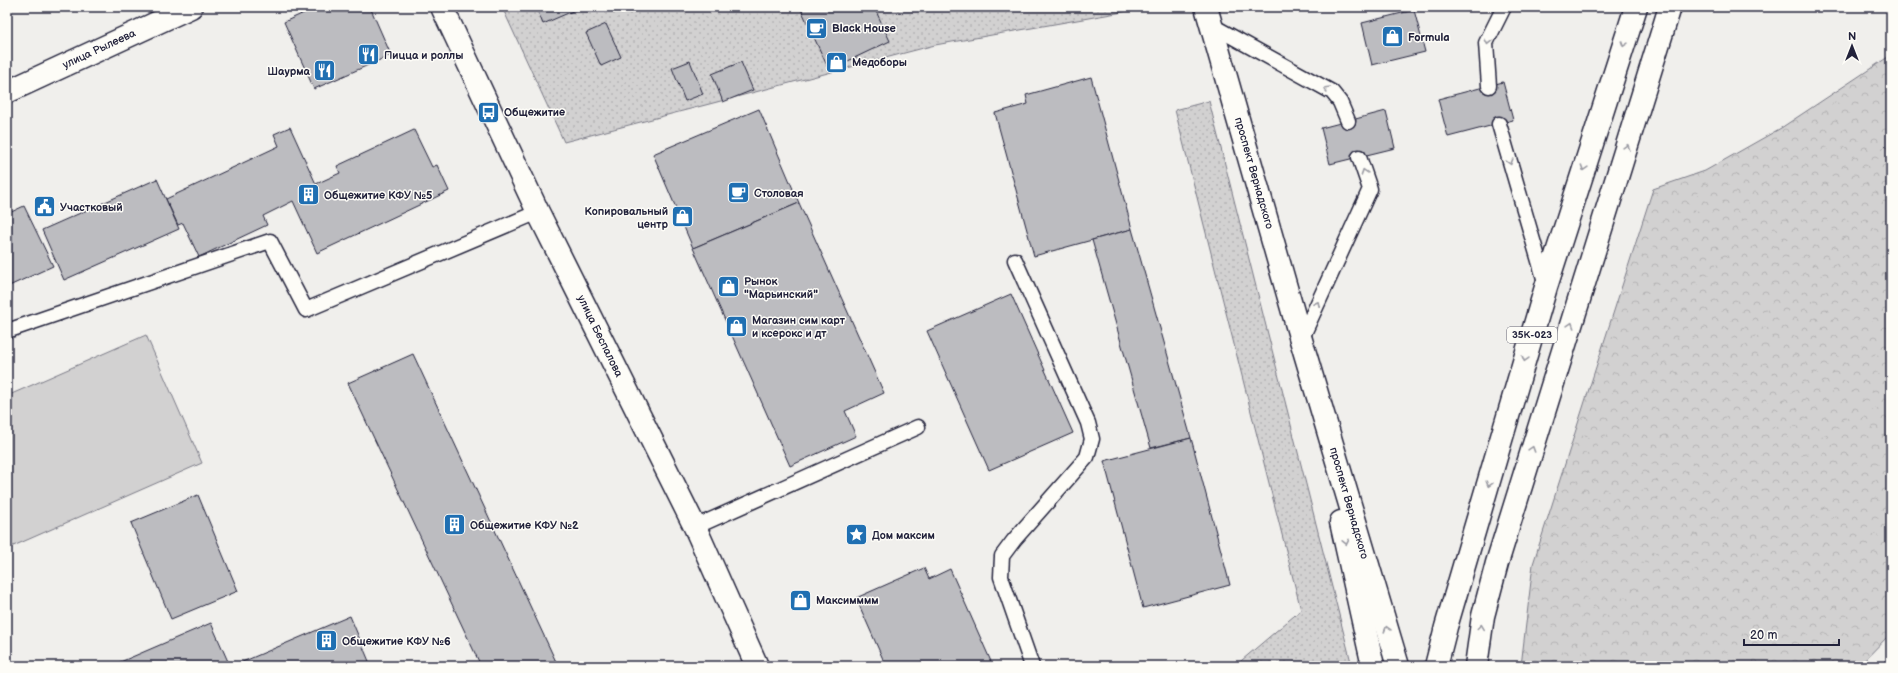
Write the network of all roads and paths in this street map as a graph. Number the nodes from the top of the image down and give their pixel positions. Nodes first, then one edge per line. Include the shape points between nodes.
1 (191, 7) edge
2 (442, 7) edge
3 (1504, 7) edge
4 (1636, 7) edge
5 (1670, 7) edge
6 (1209, 16) edge
7 (1488, 86) dead end
8 (7, 92) edge
9 (1348, 121) dead end
10 (1499, 124) dead end
11 (1359, 157) dead end
12 (538, 212) junction
13 (1015, 260) dead end
14 (1546, 287) junction
15 (7, 331) edge
16 (1301, 340) junction
17 (918, 427) dead end
18 (695, 527) junction
19 (757, 666) edge
20 (1032, 666) edge
21 (1373, 666) edge
22 (1398, 666) edge
23 (1436, 666) edge
24 (1476, 666) edge

1 - 8 main road, улица Рылеева
2 - 12 main road, улица Беспалова
3 -> 7 lane via 1486,43
4 -> 14 main road, 35К-023
24 -> 5 main road via 1483,616 1497,563
9 -> 6 lane via 1340,102 1332,92
6 - 16 main road, проспект Вернадского
10 -> 14 lane
16 -> 11 lane via 1370,189
12 - 15 lane via 306,310 270,241
12 - 18 main road, улица Беспалова
13 - 20 lane via 1088,423 1092,439 1087,457 1002,556 1001,576
14 -> 23 main road, 35К-023
16 -> 21 main road, проспект Вернадского
22 -> 16 main road, проспект Вернадского
17 - 18 lane
18 - 19 main road, улица Беспалова

